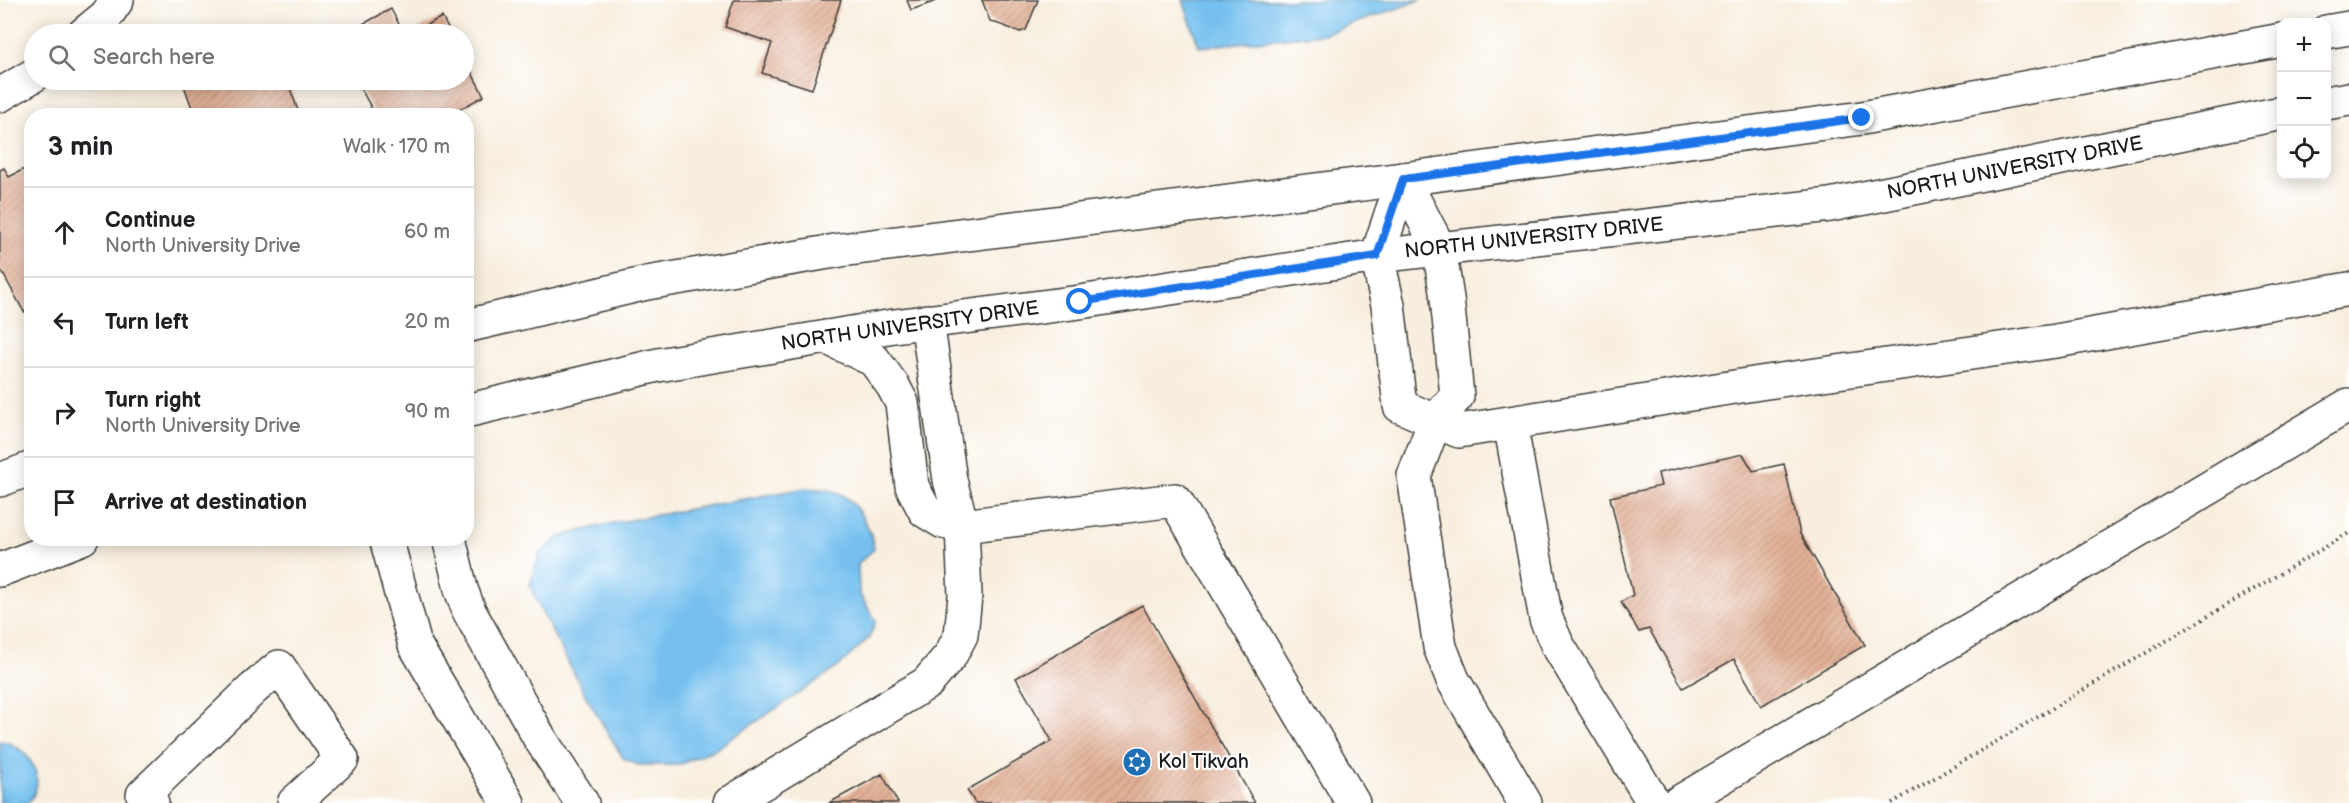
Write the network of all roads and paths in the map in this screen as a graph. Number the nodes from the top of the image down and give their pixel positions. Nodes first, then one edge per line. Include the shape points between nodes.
1 (117, 0) edge
2 (96, 24) edge
3 (2349, 28) edge
4 (2331, 31) edge
5 (2277, 41) edge
6 (24, 81) edge
7 (0, 95) edge
8 (2349, 99) edge
9 (2331, 103) edge
10 (2277, 114) edge
11 (1403, 179) junction
12 (1439, 248) junction
13 (1377, 256) junction
14 (2349, 289) edge
15 (927, 321) junction
16 (474, 324) edge
17 (826, 337) junction
18 (2349, 405) edge
19 (474, 409) edge
20 (1435, 421) junction
21 (1510, 423) junction
22 (24, 471) edge
23 (0, 480) edge
24 (962, 526) junction
25 (2349, 532) edge
26 (62, 546) edge
27 (388, 546) edge
28 (451, 546) edge
29 (0, 570) edge
30 (152, 803) edge
31 (294, 803) edge
32 (508, 803) edge
33 (582, 803) edge
34 (730, 803) edge
35 (1353, 803) edge
36 (1525, 803) edge
37 (1653, 803) edge
38 (1678, 803) edge
39 (1892, 803) edge

1 - 2 main road
3 - 4 main road
5 - 11 main road via 1862,118
6 - 7 main road
8 - 9 main road
10 - 12 main road, NORTH UNIVERSITY DRIVE via 1830,205
11 - 12 main road
11 - 13 main road
11 - 16 main road via 841,250 647,283
12 - 13 main road, NORTH UNIVERSITY DRIVE
12 - 20 main road via 1457,396
13 - 15 main road, NORTH UNIVERSITY DRIVE via 1080,302
13 - 20 main road via 1388,305 1400,406
14 - 21 main road via 2056,341
15 - 17 main road, NORTH UNIVERSITY DRIVE
15 - 24 main road via 950,480
17 - 19 main road, NORTH UNIVERSITY DRIVE via 658,365
17 - 24 main road via 874,360 893,386 902,403 912,486 925,511 943,522
18 - 38 main road
20 - 21 main road via 1459,431
20 - 36 main road via 1414,476 1440,647 1453,680
21 - 37 main road via 1546,619 1557,644
22 - 23 main road
24 - 34 main road via 965,596 961,635 950,656 927,683
24 - 35 main road via 1175,500
25 - 39 path
26 - 29 main road
27 - 32 main road via 415,645
28 - 33 main road via 469,610 539,737
30 - 31 main road via 143,795 279,667 342,759

